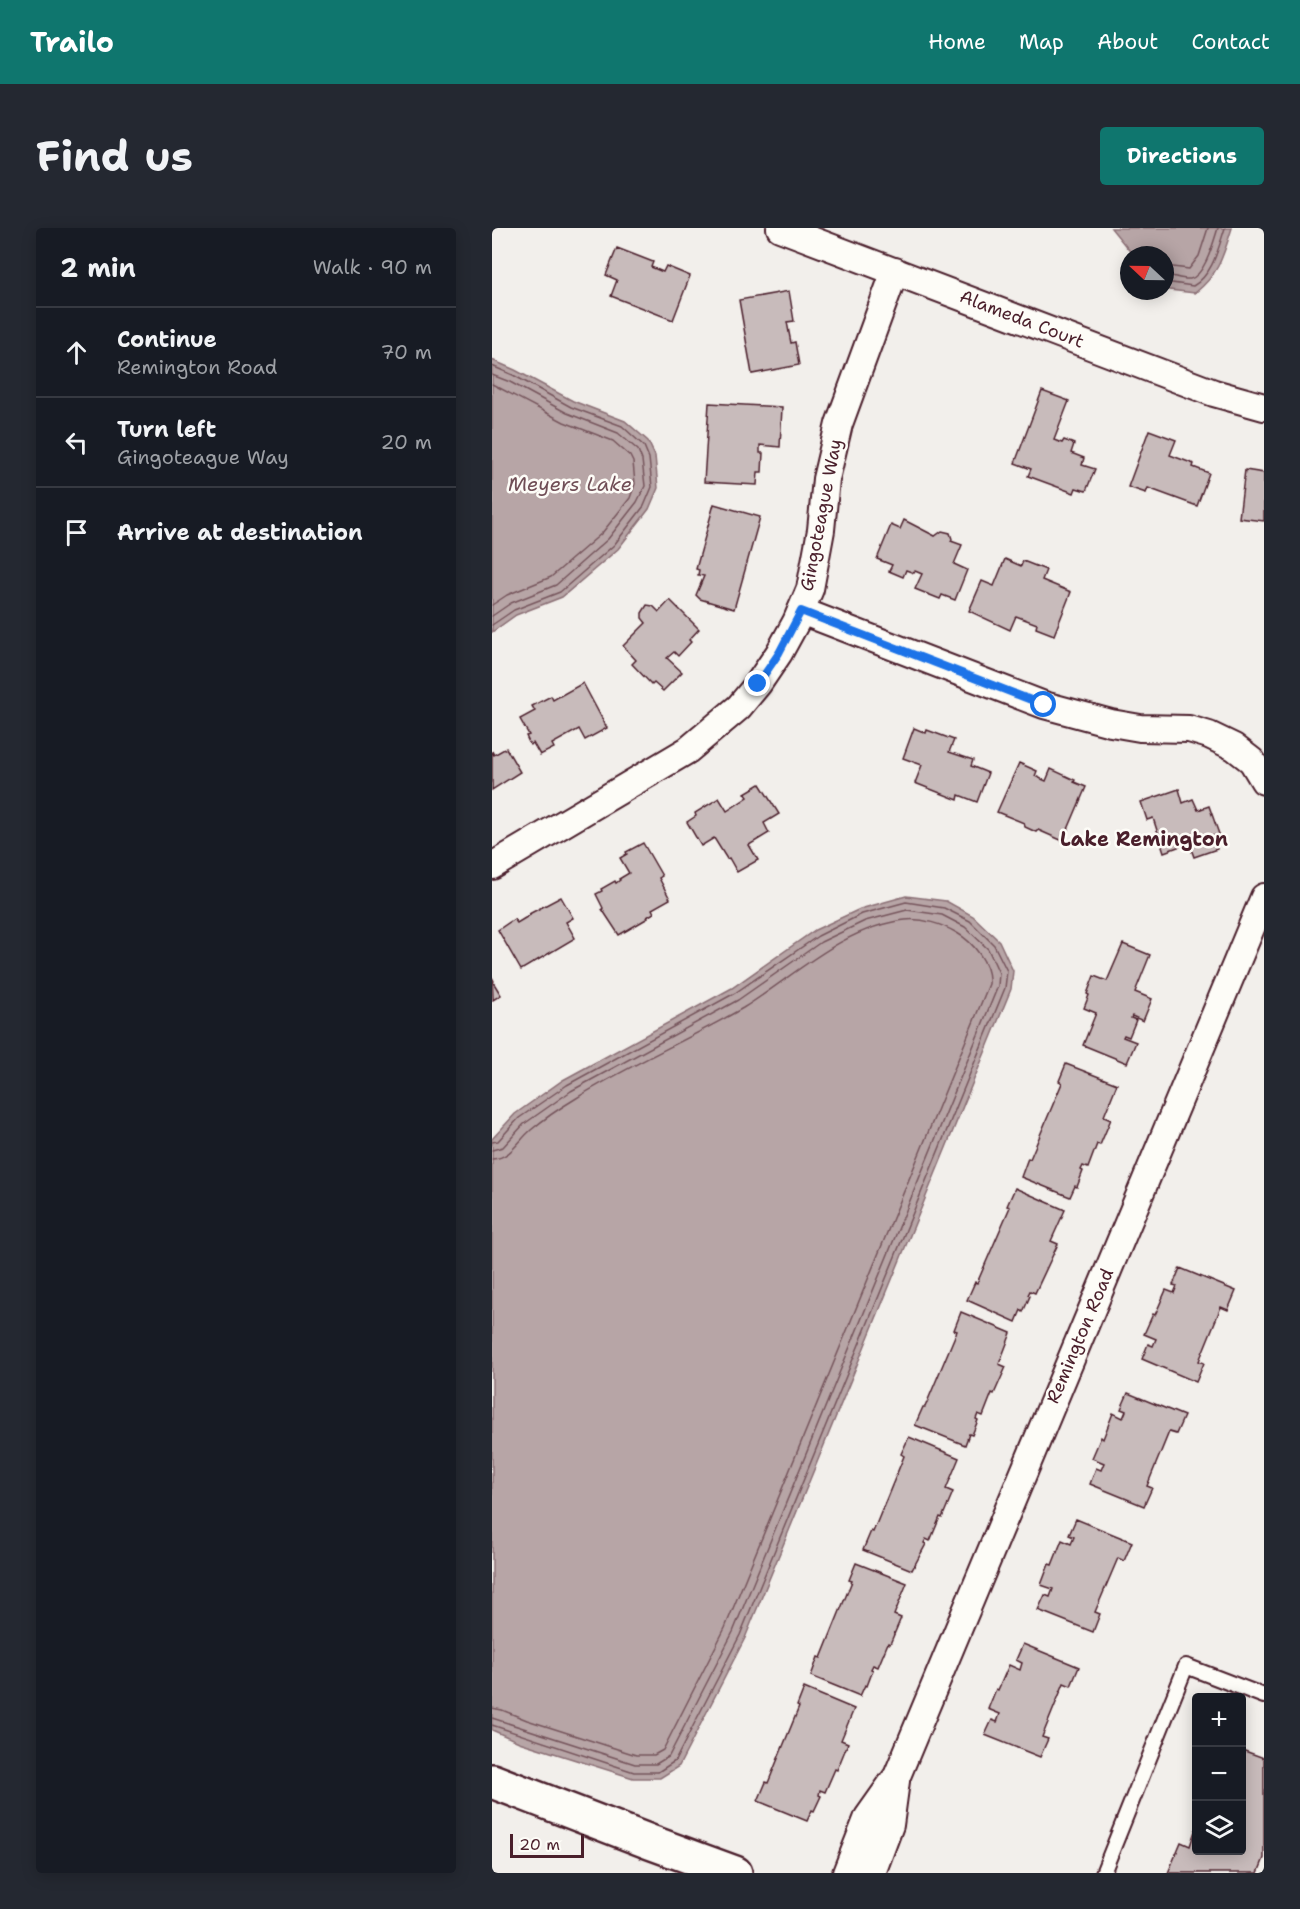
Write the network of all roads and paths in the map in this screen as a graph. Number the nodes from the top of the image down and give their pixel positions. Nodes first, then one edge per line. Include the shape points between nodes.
1 (780, 228) edge
2 (895, 271) junction
3 (1264, 407) edge
4 (801, 611) junction
5 (1264, 781) edge
6 (492, 866) edge
7 (1264, 897) edge
8 (1264, 1696) edge
9 (897, 1776) junction
10 (492, 1781) edge
11 (686, 1865) edge
12 (735, 1873) edge
13 (846, 1873) edge
14 (872, 1873) edge
15 (1103, 1873) edge

1 - 2 street, Alameda Court
2 - 3 street, Alameda Court via 1214,393
2 - 4 street, Gingoteague Way via 832,449 816,558
4 - 5 street via 1044,705 1111,723 1189,729 1209,735 1252,761
4 - 6 street, Gingoteague Way via 758,684 714,730 688,750
7 - 9 street, Remington Road
8 - 15 lane via 1186,1666
9 - 13 street, Remington Road via 868,1817
9 - 14 street, Remington Road via 891,1826
10 - 11 main road
11 - 12 main road

